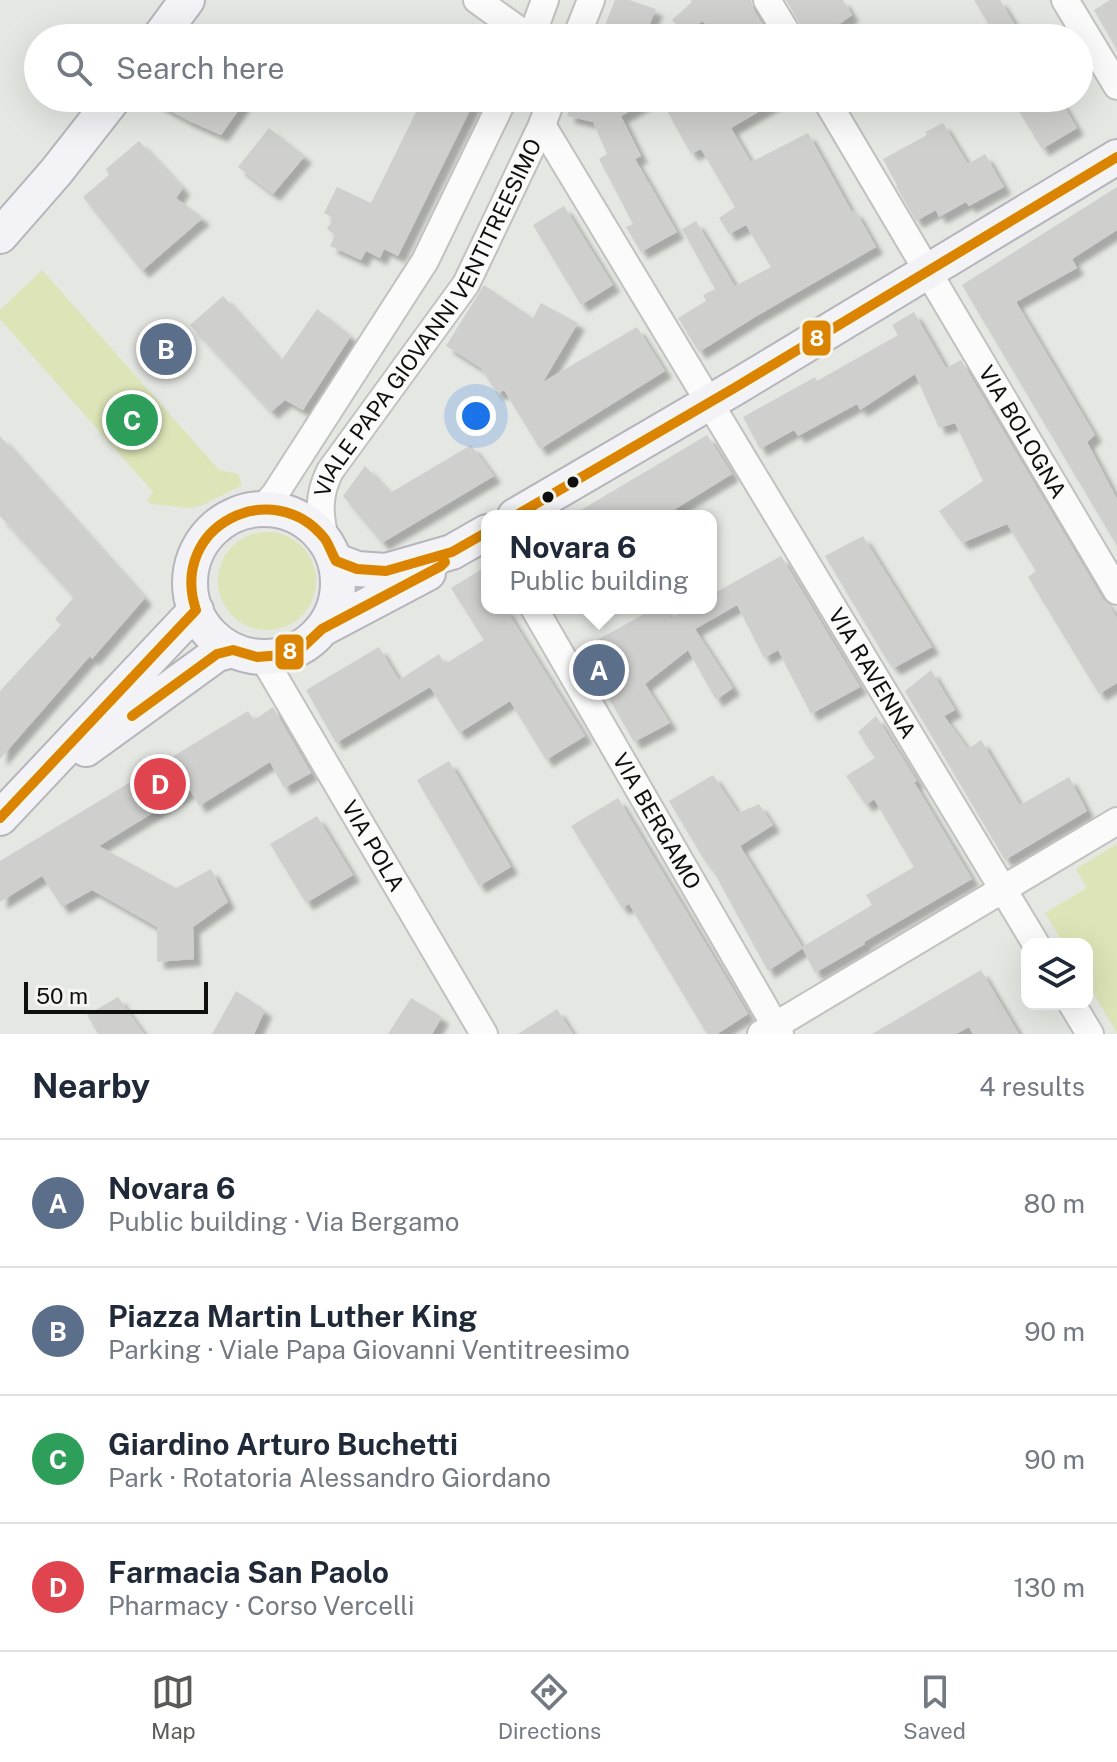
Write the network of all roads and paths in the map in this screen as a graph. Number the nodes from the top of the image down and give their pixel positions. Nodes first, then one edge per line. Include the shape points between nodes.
1 (187, 0) edge
2 (477, 0) edge
3 (545, 0) edge
4 (591, 0) edge
5 (767, 0) edge
6 (1065, 0) edge
7 (169, 24) edge
8 (510, 24) edge
9 (536, 24) edge
10 (582, 24) edge
11 (782, 24) edge
12 (1080, 24) edge
13 (1093, 46) edge
14 (1117, 86) edge
15 (103, 112) edge
16 (497, 112) edge
17 (547, 112) edge
18 (833, 112) edge
19 (542, 125) junction
20 (1117, 157) edge
21 (0, 236) edge
22 (927, 272) junction
23 (708, 403) junction
24 (262, 509) junction
25 (525, 510) edge
26 (481, 535) edge
27 (330, 550) junction
28 (452, 552) junction
29 (1117, 591) edge
30 (196, 610) junction
31 (537, 614) edge
32 (322, 629) junction
33 (248, 653) junction
34 (8, 810) edge
35 (1117, 821) edge
36 (1002, 890) junction
37 (1032, 938) edge
38 (1076, 1010) edge
39 (772, 1031) edge
40 (484, 1034) edge
41 (1090, 1034) edge

1 - 7 main road
2 - 8 street
3 - 9 street
4 - 10 street
5 - 11 street
6 - 12 street
13 - 14 street
15 - 21 main road
16 - 24 street, VIALE PAPA GIOVANNI VENTITREESIMO via 425,261
17 - 19 street, VIALE PAPA GIOVANNI VENTITREESIMO
18 - 22 street, VIA BOLOGNA
19 - 23 street, VIA RAVENNA
19 - 27 street, VIALE PAPA GIOVANNI VENTITREESIMO via 466,284 322,487 320,517
20 - 22 main road
22 - 23 main road
22 - 29 street, VIA BOLOGNA
23 - 25 main road
23 - 36 street, VIA RAVENNA
24 - 27 main road via 286,511 307,522
24 - 30 main road via 238,513 216,526 200,545 191,568
26 - 28 main road
27 - 28 main road via 357,569 386,571
27 - 32 main road via 339,585
28 - 32 main road via 441,566
30 - 33 main road via 213,636
30 - 34 main road
31 - 39 street, VIA BERGAMO
32 - 33 main road via 304,646 282,655
33 - 34 main road via 217,654
33 - 40 street, VIA POLA
35 - 36 street
36 - 37 street, VIA RAVENNA
36 - 39 street
38 - 41 street

